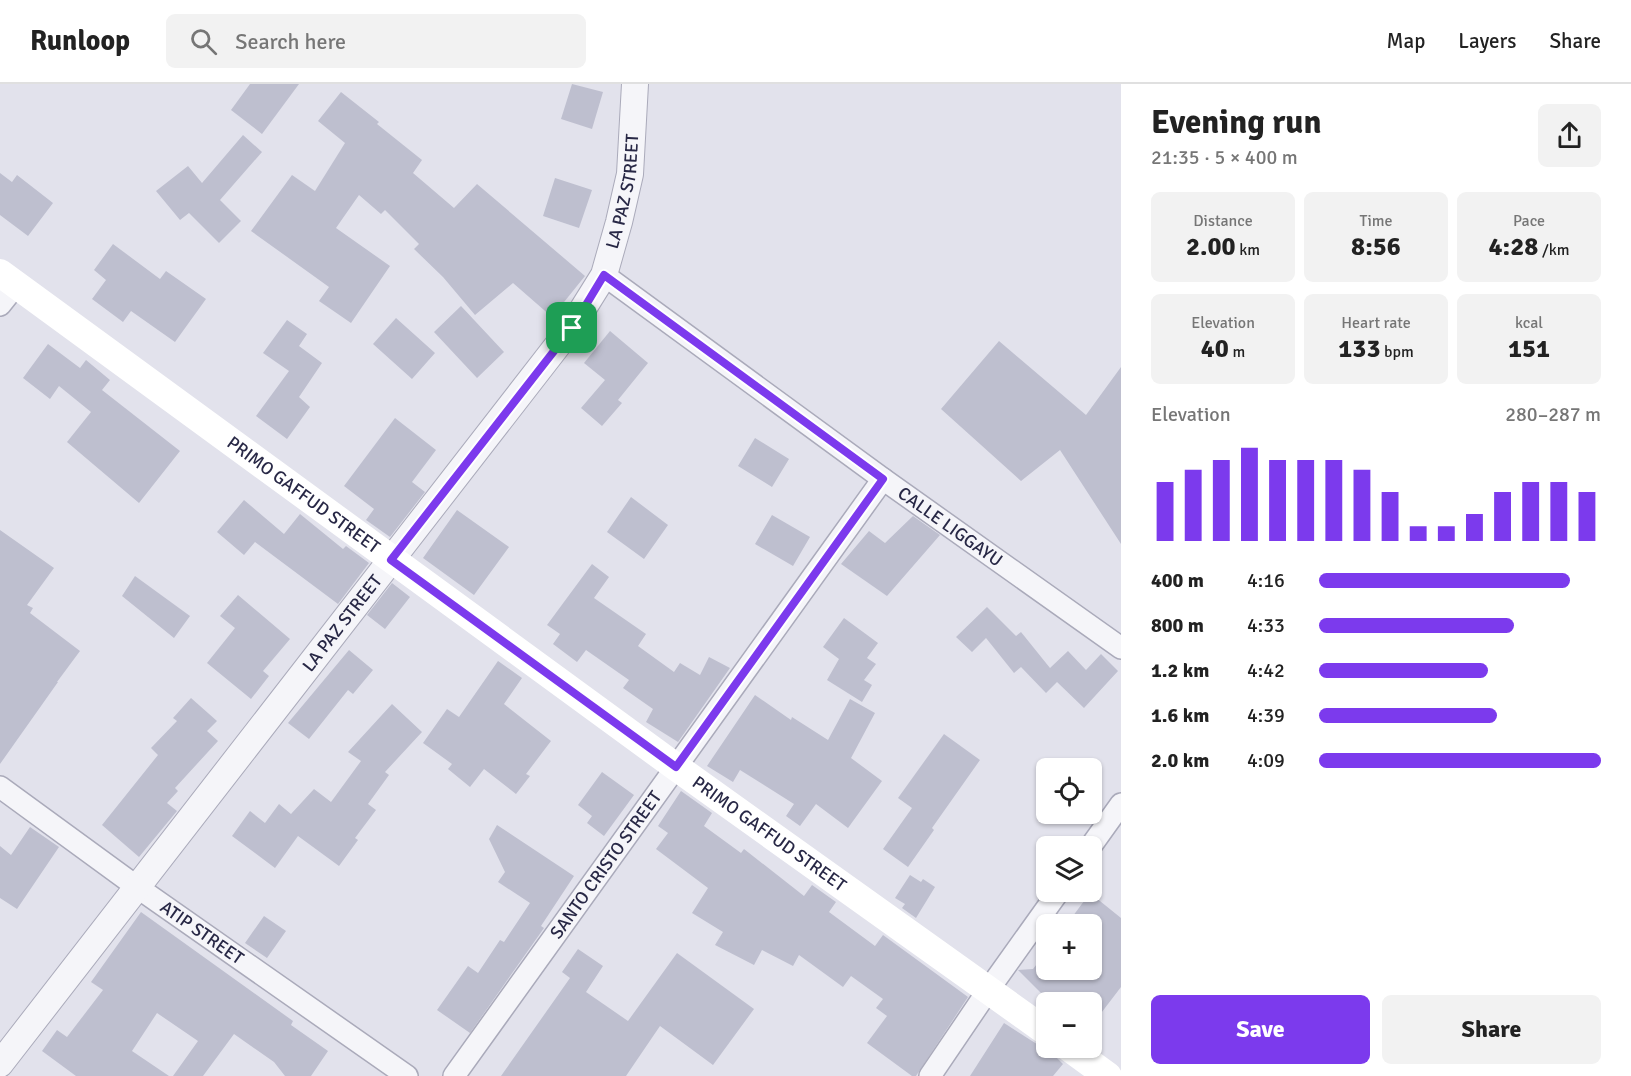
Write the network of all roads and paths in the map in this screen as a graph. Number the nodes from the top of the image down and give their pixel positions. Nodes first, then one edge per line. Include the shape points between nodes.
1 (635, 84) edge
2 (604, 275) junction
3 (6, 288) edge
4 (883, 479) junction
5 (391, 560) junction
6 (1121, 648) edge
7 (676, 767) junction
8 (0, 787) edge
9 (1121, 804) edge
10 (1098, 836) edge
11 (137, 887) junction
12 (1051, 902) edge
13 (989, 989) junction
14 (1036, 1024) edge
15 (1083, 1058) edge
16 (0, 1064) edge
17 (407, 1076) edge
18 (453, 1076) edge
19 (930, 1076) edge
20 (1108, 1076) edge

1 - 2 street, LA PAZ STREET via 630,174
2 - 4 street, CALLE LIGGAYU
2 - 5 street, LA PAZ STREET via 572,328
3 - 5 main road, PRIMO GAFFUD STREET
4 - 6 street, CALLE LIGGAYU
4 - 7 street, SANTO CRISTO STREET
5 - 7 main road, PRIMO GAFFUD STREET
5 - 11 street, LA PAZ STREET
7 - 13 main road, PRIMO GAFFUD STREET
7 - 18 street, SANTO CRISTO STREET
8 - 11 street, ATIP STREET
9 - 10 street
11 - 16 street, LA PAZ STREET
11 - 17 street, ATIP STREET
12 - 13 street
13 - 14 main road, PRIMO GAFFUD STREET
13 - 19 street
15 - 20 main road

